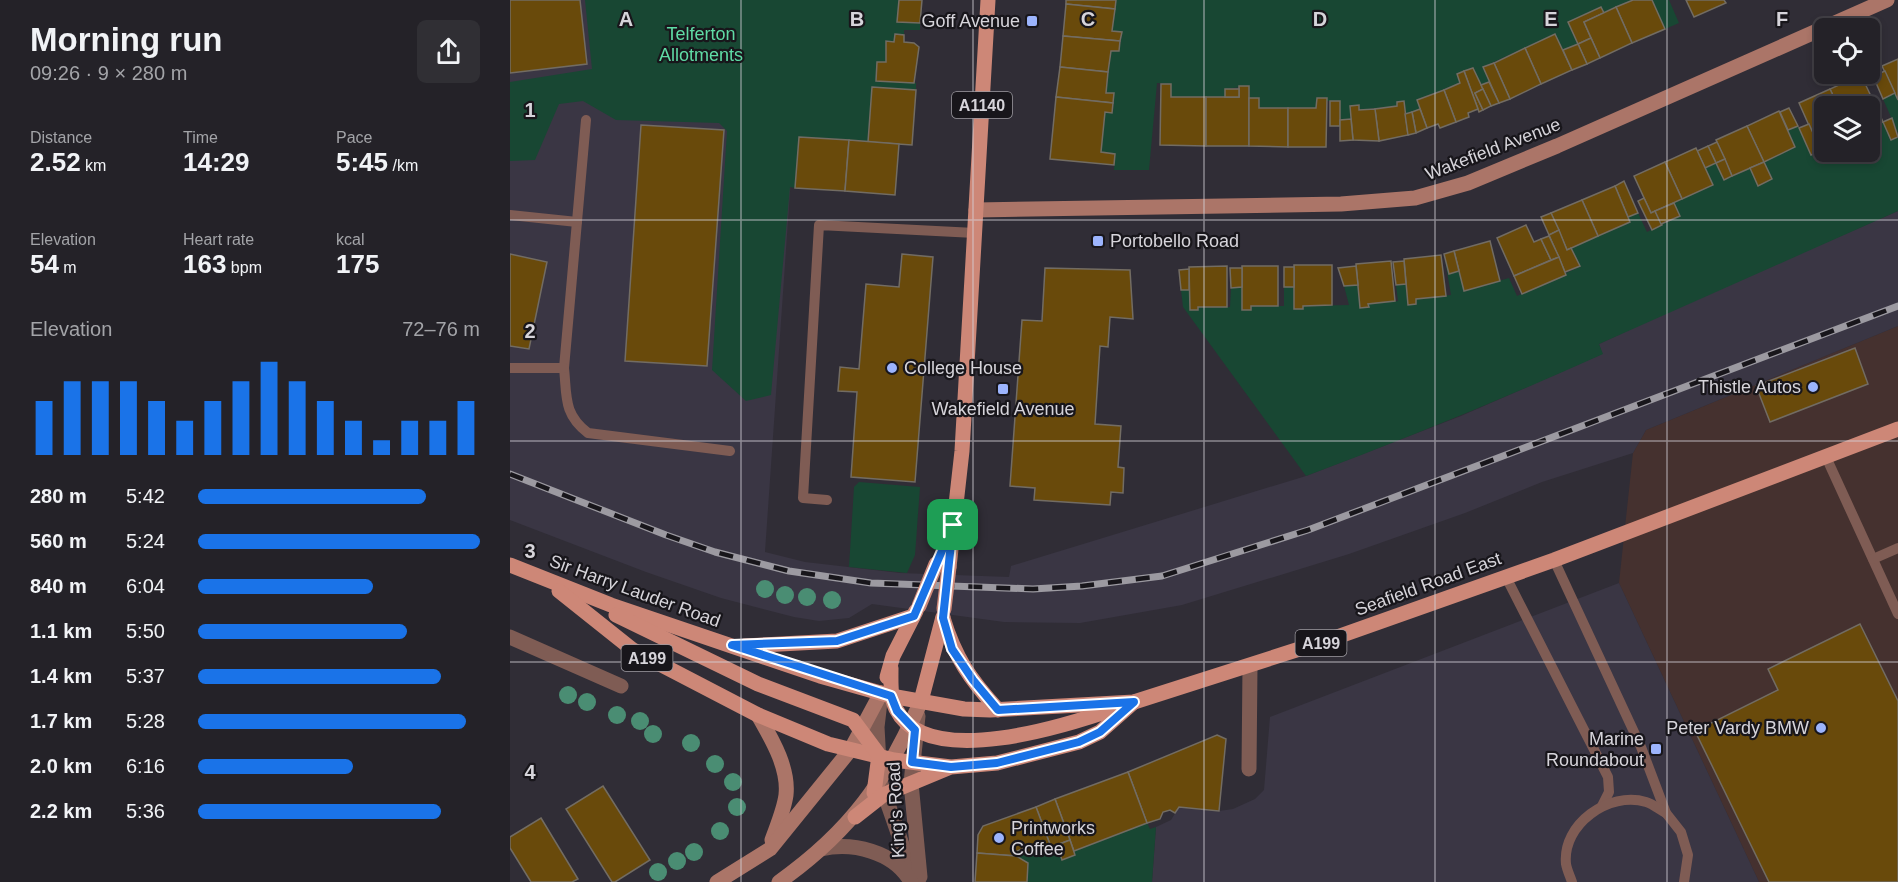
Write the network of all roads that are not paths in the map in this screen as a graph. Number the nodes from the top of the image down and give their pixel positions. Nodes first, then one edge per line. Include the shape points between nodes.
1 (988, 0) edge
2 (1887, 0) edge
3 (586, 120) dead end
4 (976, 210) junction
5 (510, 215) edge
6 (577, 222) junction
7 (975, 233) junction
8 (510, 368) edge
9 (564, 368) junction
10 (1898, 429) edge
11 (730, 451) dead end
12 (1826, 457) junction
13 (827, 500) dead end
14 (1898, 548) edge
15 (1873, 559) junction
16 (1554, 560) junction
17 (510, 565) edge
18 (942, 565) junction
19 (1506, 577) junction
20 (548, 582) junction
21 (916, 611) junction
22 (943, 613) junction
23 (1898, 614) edge
24 (510, 637) edge
25 (732, 645) junction
26 (1250, 666) junction
27 (621, 686) dead end
28 (886, 694) junction
29 (921, 701) junction
30 (1134, 702) junction
31 (998, 710) junction
32 (758, 715) junction
33 (913, 728) junction
34 (862, 729) junction
35 (851, 749) junction
36 (879, 755) junction
37 (894, 760) junction
38 (912, 762) junction
39 (951, 767) junction
40 (1249, 769) dead end
41 (911, 783) junction
42 (879, 790) junction
43 (1602, 806) junction
44 (1666, 813) junction
45 (855, 817) joint
46 (770, 849) junction
47 (821, 849) junction
48 (717, 882) edge
49 (779, 882) edge
50 (913, 882) edge
51 (921, 882) edge
52 (1572, 882) edge
53 (1684, 882) edge

1 - 4 main road, A1140
2 - 4 street, Wakefield Avenue via 1557,146 1468,183 1415,198 1341,204
3 - 6 lane
4 - 7 main road, A1140
5 - 6 lane
6 - 9 lane
7 - 13 lane via 819,225 803,498
7 - 18 main road, A1140 via 962,451 953,525
8 - 9 lane
9 - 11 lane via 568,408 574,422 588,433
10 - 12 main road, Seafield Road East / A199
12 - 15 lane
12 - 16 main road, Seafield Road East / A199
14 - 15 lane
15 - 23 lane
16 - 19 main road, Seafield Road East / A199
16 - 44 lane via 1641,747
17 - 20 main road, Sir Harry Lauder Road / A199
18 - 21 main road, bridge
18 - 22 main road, bridge
19 - 26 main road, Seafield Road East / A199
19 - 43 lane via 1608,777 1609,792
20 - 25 main road, Sir Harry Lauder Road / A199
20 - 32 main road, A199 via 633,650
20 - 34 main road, A199 via 758,684 837,712
21 - 25 main road, A199 via 837,641
21 - 28 main road via 893,656
22 - 29 main road
22 - 31 main road via 952,649
24 - 27 street
25 - 28 main road, Sir Harry Lauder Road / A199
26 - 30 main road, Seafield Road East / A199
26 - 40 street
28 - 29 main road, Sir Harry Lauder Road / A199
28 - 33 main road
28 - 34 street
28 - 36 street, King's Road via 877,727
29 - 31 main road, Seafield Road East / A199 via 967,710
29 - 33 street
30 - 31 main road, Seafield Road East / A199
30 - 33 main road, A199 via 1068,724 1005,736 952,740 930,737
30 - 39 main road, A199 via 1100,732 1079,742 997,763
32 - 35 main road, A199 via 809,738
32 - 46 street via 780,762 786,793
33 - 37 street
33 - 38 street, King's Road
34 - 35 street
34 - 36 main road, A199
35 - 36 main road, A199
35 - 46 street
36 - 37 main road, A199
36 - 42 main road
37 - 38 main road, A199
37 - 42 street
38 - 39 main road, A199
38 - 41 street, King's Road
39 - 41 main road, A199
41 - 42 main road, A199
41 - 51 street, King's Road
42 - 45 main road, A199
42 - 50 street, King's Road
43 - 44 lane via 1617,800 1646,802
43 - 52 lane via 1590,812 1569,843 1566,863
44 - 53 lane via 1681,832 1688,855
45 - 47 street
46 - 48 street
47 - 49 street
47 - 50 street via 854,846 886,858

